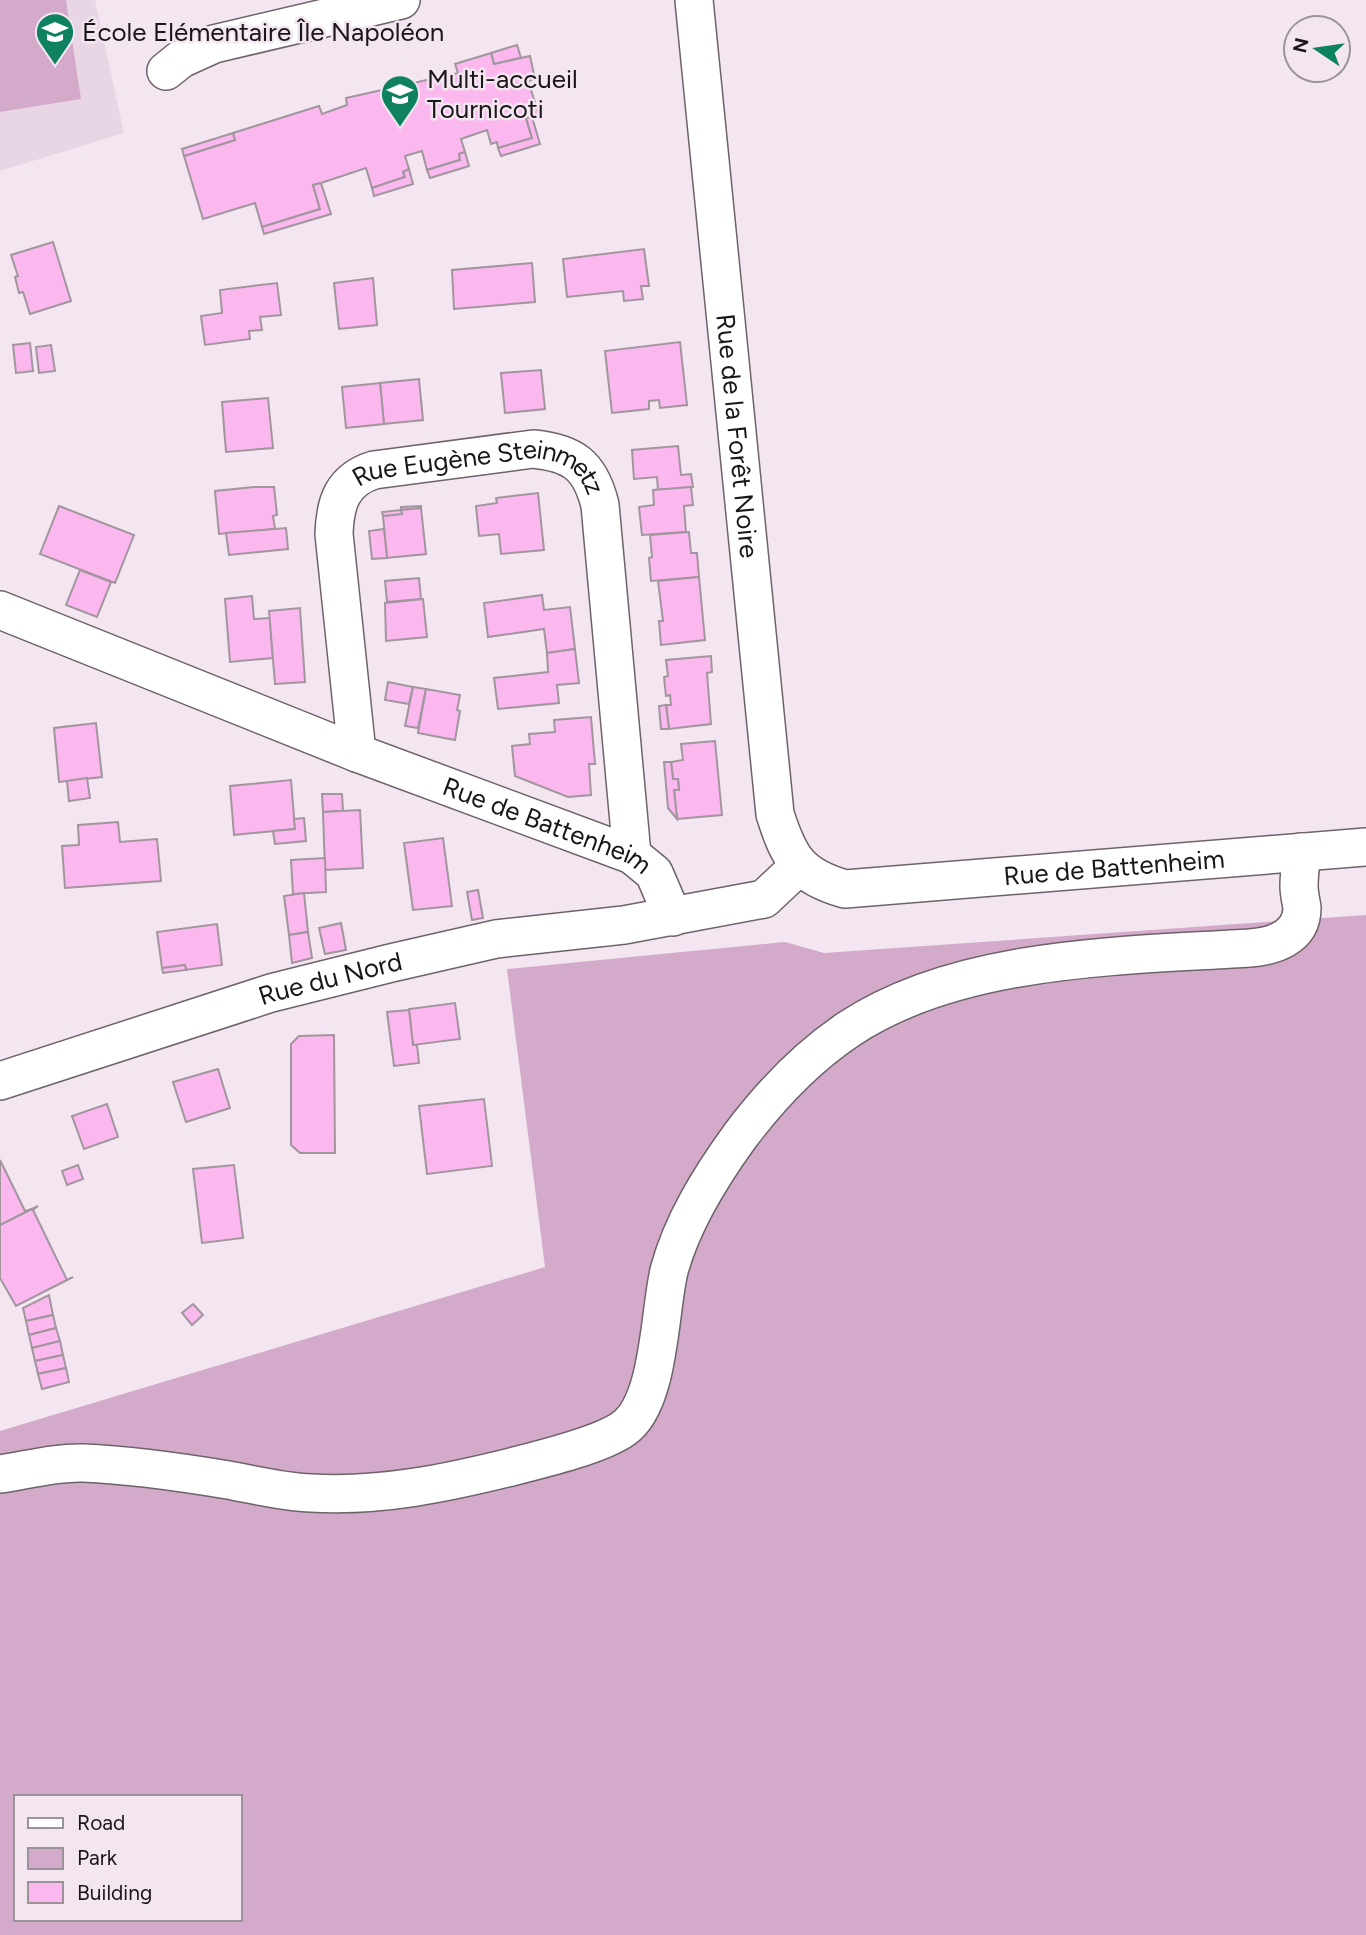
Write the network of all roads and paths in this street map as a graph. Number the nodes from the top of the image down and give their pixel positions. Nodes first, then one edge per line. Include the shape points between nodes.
1 (401, 0) edge
2 (695, 0) edge
3 (166, 71) dead end
4 (0, 610) edge
5 (357, 753) junction
6 (1366, 847) edge
7 (1301, 852) junction
8 (632, 855) junction
9 (799, 866) junction
10 (673, 917) junction
11 (0, 1081) edge
12 (0, 1474) edge

1 - 3 street via 214,44
2 - 9 street, Rue de la Forêt Noire via 775,814 783,840
4 - 5 street, Rue de Battenheim
5 - 8 street, Rue de Battenheim
5 - 8 street, Rue Eugène Steinmetz via 334,534 338,500 350,483 359,474 374,470 533,449 570,457 586,469 596,485 600,505
6 - 7 street, Rue de Battenheim
7 - 9 street, Rue de Battenheim via 845,889 821,883
7 - 12 street via 1301,916 1283,941 994,972 896,1005 849,1029 810,1060 765,1104 718,1166 691,1216 670,1266 652,1378 642,1408 623,1429 547,1458 455,1481 352,1495 306,1493 78,1462
8 - 10 street, Rue de Battenheim via 654,873
9 - 10 street via 764,899
10 - 11 street, Rue du Nord via 496,939 391,963 271,993

